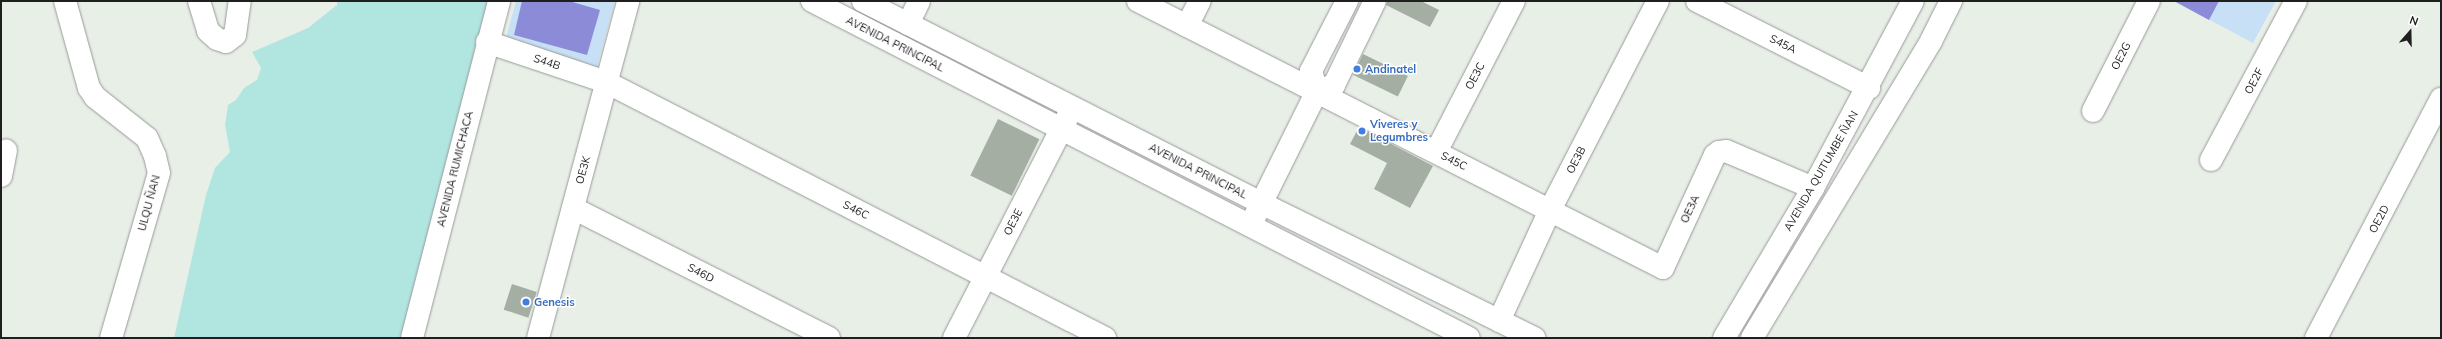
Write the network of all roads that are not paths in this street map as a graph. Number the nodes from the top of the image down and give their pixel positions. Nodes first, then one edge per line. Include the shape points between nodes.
1 (65, 1) edge
2 (199, 1) edge
3 (240, 1) edge
4 (499, 1) edge
5 (628, 1) edge
6 (812, 1) edge
7 (863, 1) edge
8 (919, 1) edge
9 (1138, 1) edge
10 (1200, 1) edge
11 (1347, 1) edge
12 (1375, 1) edge
13 (1514, 1) edge
14 (1658, 1) edge
15 (1697, 1) edge
16 (1913, 1) edge
17 (1951, 1) edge
18 (2149, 1) edge
19 (2296, 1) edge
20 (908, 24) junction
21 (1187, 26) junction
22 (487, 42) junction
23 (606, 82) junction
24 (1869, 88) junction
25 (1317, 91) junction
26 (2441, 99) edge
27 (1072, 107) junction
28 (2093, 110) dead end
29 (1061, 129) junction
30 (6, 150) dead end
31 (1436, 152) junction
32 (2211, 160) dead end
33 (1, 176) edge
34 (1813, 188) junction
35 (1261, 203) junction
36 (573, 208) junction
37 (1550, 210) junction
38 (1250, 226) junction
39 (1663, 268) joint
40 (986, 277) junction
41 (1499, 321) junction
42 (544, 335) edge
43 (111, 338) edge
44 (412, 338) edge
45 (829, 338) edge
46 (954, 338) edge
47 (1105, 338) edge
48 (1469, 338) edge
49 (1534, 338) edge
50 (1724, 338) edge
51 (1752, 338) edge
52 (2316, 338) edge

1 - 43 street, ULQU ÑAN via 89,88 95,97 147,138 155,156 158,173
2 - 3 street via 208,31 217,39 226,42 235,35
4 - 22 street, AVENIDA RUMICHACA
5 - 23 street, OE3K
6 - 29 street, AVENIDA PRINCIPAL
7 - 20 street, AVENIDA PRINCIPAL
8 - 20 street
9 - 21 street, S45C
10 - 21 street
11 - 25 street via 1311,71
12 - 25 street via 1334,85
13 - 31 street, OE3C
14 - 37 street, OE3B
15 - 24 street, S45A
16 - 24 street, AVENIDA QUITUMBE ÑAN
17 - 51 street via 1930,41
18 - 28 street, OE2G
19 - 32 street, OE2F
20 - 27 street, AVENIDA PRINCIPAL
21 - 25 street, S45C
22 - 23 street, S44B
22 - 44 street, AVENIDA RUMICHACA
23 - 36 street, OE3K
23 - 40 street, S46C
24 - 34 street, AVENIDA QUITUMBE ÑAN
25 - 31 street, S45C
25 - 35 street
26 - 52 street, OE2D
27 - 29 street, OE3E
27 - 35 street, AVENIDA PRINCIPAL
29 - 38 street, AVENIDA PRINCIPAL
29 - 40 street, OE3E
30 - 33 street
31 - 37 street, S45C
34 - 39 street, OE3A via 1726,152 1719,152 1715,155
34 - 50 street, AVENIDA QUITUMBE ÑAN
35 - 38 street
35 - 41 street, AVENIDA PRINCIPAL
36 - 42 street, OE3K
36 - 45 street, S46D
37 - 39 street, S45C
37 - 41 street, OE3B
38 - 48 street, AVENIDA PRINCIPAL
40 - 46 street, OE3E
40 - 47 street, S46C
41 - 49 street, AVENIDA PRINCIPAL

